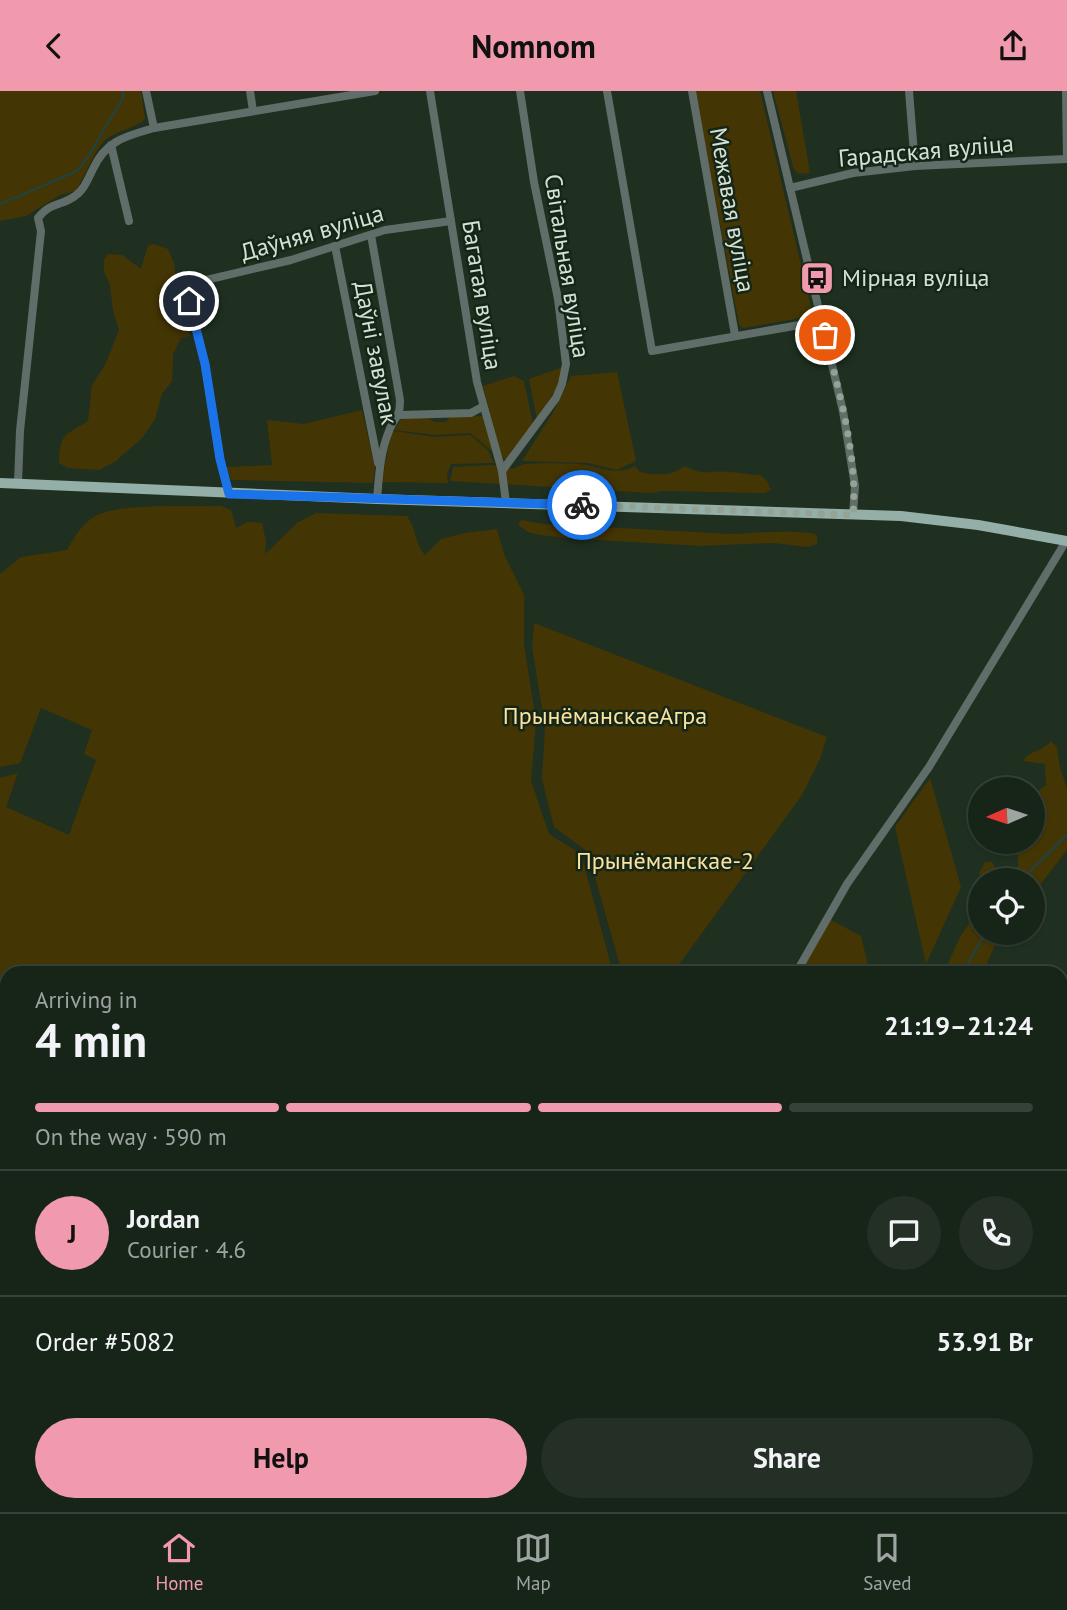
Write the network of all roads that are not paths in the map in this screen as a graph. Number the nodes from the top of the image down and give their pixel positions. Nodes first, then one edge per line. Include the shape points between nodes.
1 (146, 91) edge
2 (250, 91) edge
3 (375, 91) edge
4 (430, 91) edge
5 (520, 91) edge
6 (607, 91) edge
7 (692, 91) edge
8 (766, 91) edge
9 (909, 91) edge
10 (1066, 91) edge
11 (338, 94) edge
12 (253, 111) junction
13 (154, 128) junction
14 (111, 145) junction
15 (1067, 159) edge
16 (915, 166) junction
17 (790, 188) junction
18 (130, 221) dead end
19 (451, 221) junction
20 (371, 235) junction
21 (335, 246) junction
22 (822, 321) junction
23 (735, 335) junction
24 (482, 407) junction
25 (400, 415) junction
26 (379, 468) junction
27 (502, 471) junction
28 (18, 476) junction
29 (0, 483) edge
30 (229, 494) junction
31 (377, 499) junction
32 (506, 503) junction
33 (853, 515) junction
34 (1066, 541) edge
35 (800, 966) edge

1 - 13 street
2 - 12 street
3 - 11 street
4 - 19 street, Багатая вуліца
5 - 27 street, Світальная вуліца via 566,364 556,398
6 - 23 street via 652,351
7 - 23 street, Межавая вуліца
8 - 17 street
9 - 16 street
10 - 15 street
11 - 12 street
12 - 13 street
13 - 14 street
14 - 18 street
14 - 28 street via 74,198 51,205 38,218 41,231
15 - 16 street, Гарадская вуліца
16 - 17 street, Гарадская вуліца via 853,173
17 - 22 street
19 - 20 street, Даўняя вуліца
19 - 24 street, Багатая вуліца
20 - 21 street, Даўняя вуліца
20 - 25 street
21 - 26 street, Даўні завулак
21 - 30 street, Даўняя вуліца via 185,285
22 - 23 street
22 - 33 street via 851,456
24 - 25 street via 471,413
24 - 27 street, Багатая вуліца
25 - 26 street via 390,427
26 - 31 street
27 - 32 street, Багатая вуліца
28 - 29 main road
28 - 30 main road
30 - 31 main road
31 - 32 main road
32 - 33 main road
33 - 34 main road via 940,520
34 - 35 street via 929,767 847,884

